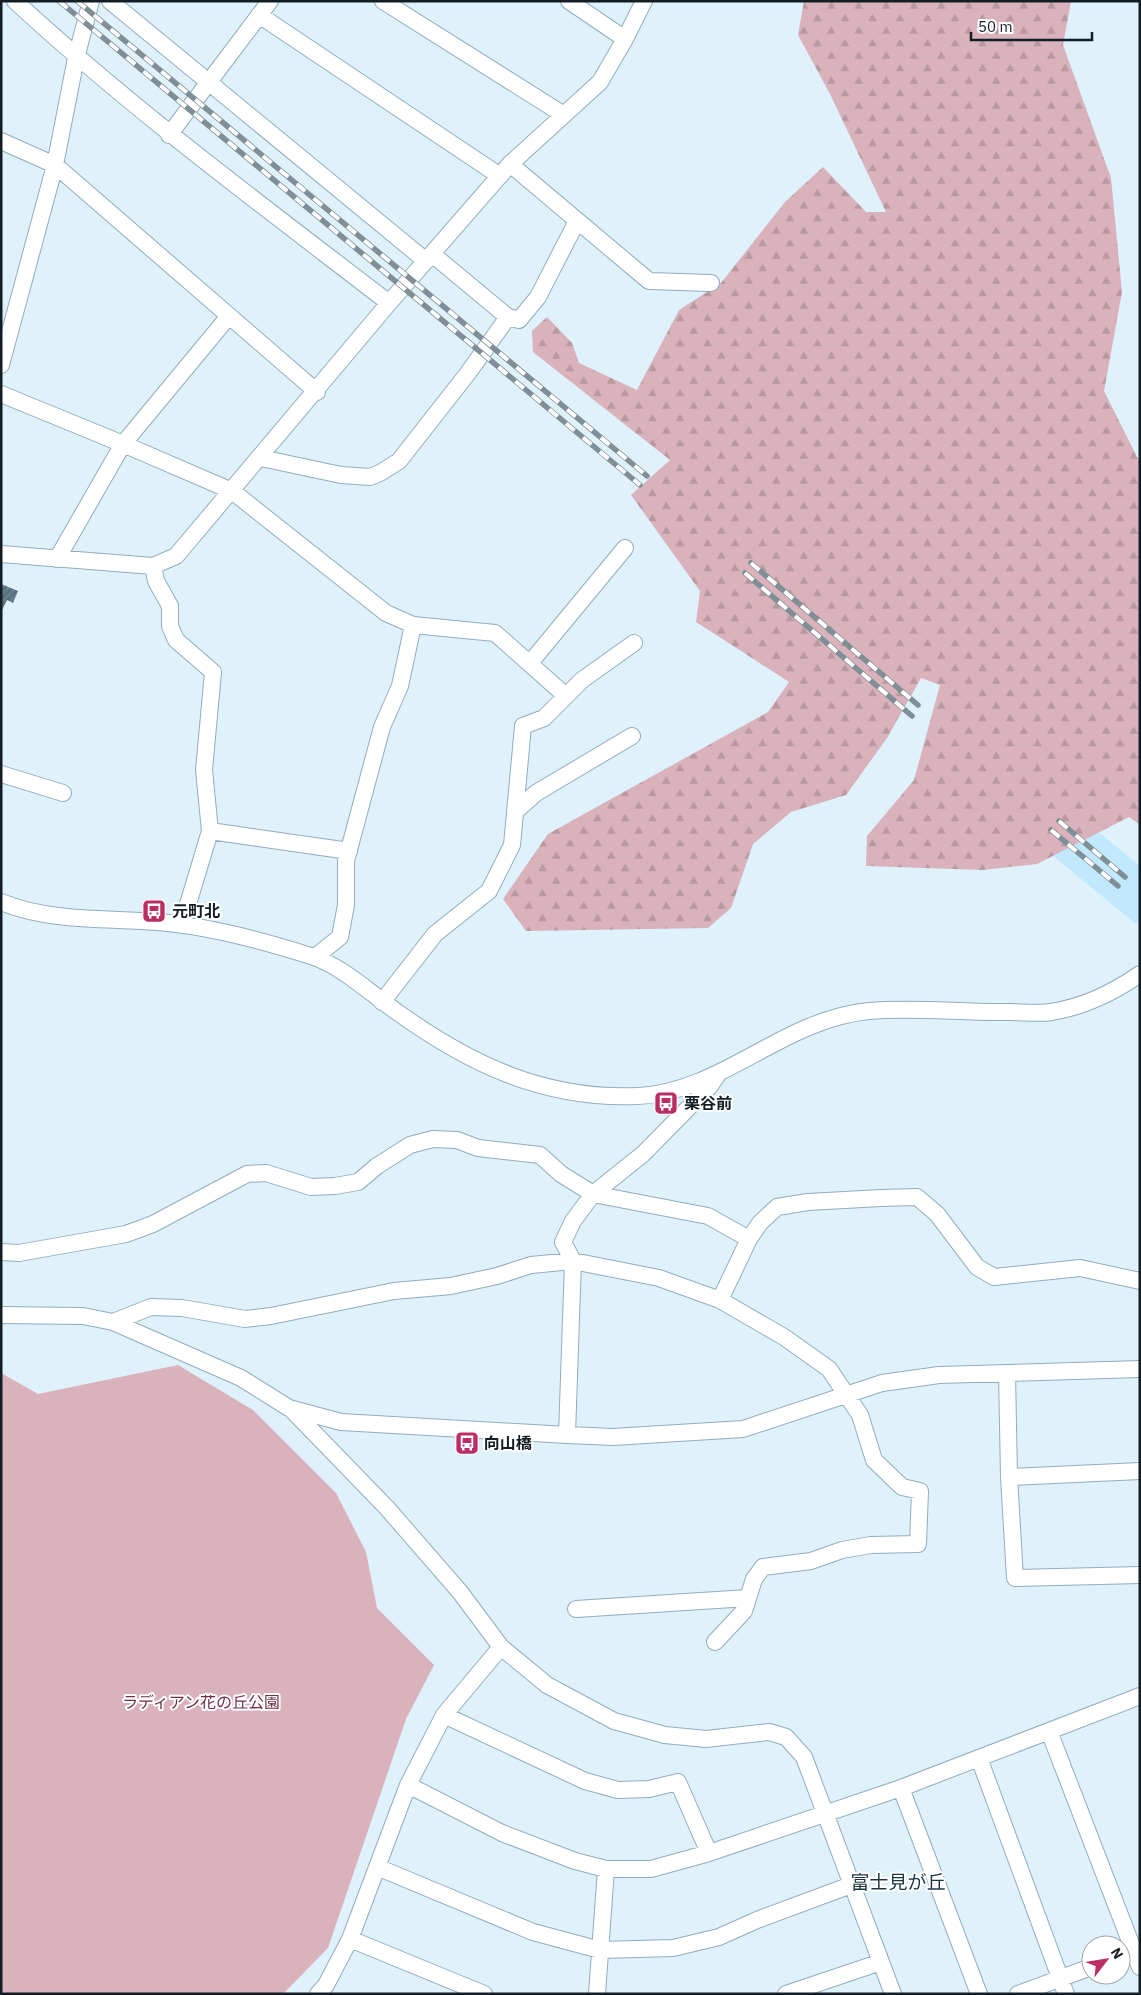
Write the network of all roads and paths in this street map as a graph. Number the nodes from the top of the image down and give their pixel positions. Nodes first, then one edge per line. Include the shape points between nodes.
1 (15, 1) edge
2 (91, 1) edge
3 (110, 1) edge
4 (270, 1) edge
5 (383, 1) edge
6 (569, 1) edge
7 (644, 1) edge
8 (259, 15) junction
9 (625, 39) junction
10 (76, 58) junction
11 (209, 82) junction
12 (564, 115) junction
13 (169, 135) junction
14 (1, 141) edge
15 (55, 165) junction
16 (505, 170) junction
17 (577, 221) junction
18 (429, 257) junction
19 (711, 282) dead end
20 (389, 303) junction
21 (229, 316) junction
22 (508, 317) junction
23 (1, 366) edge
24 (317, 392) junction
25 (1, 394) edge
26 (123, 444) junction
27 (261, 458) junction
28 (232, 492) junction
29 (625, 548) dead end
30 (1, 554) edge
31 (57, 559) junction
32 (153, 566) junction
33 (413, 625) junction
34 (634, 643) dead end
35 (530, 663) junction
36 (566, 696) junction
37 (632, 736) dead end
38 (1, 774) edge
39 (63, 793) dead end
40 (517, 810) junction
41 (210, 831) junction
42 (349, 851) junction
43 (1, 902) edge
44 (182, 924) junction
45 (314, 957) junction
46 (1140, 974) edge
47 (382, 1002) junction
48 (720, 1071) junction
49 (593, 1194) junction
50 (748, 1239) junction
51 (1, 1252) edge
52 (573, 1261) junction
53 (1140, 1281) edge
54 (720, 1300) junction
55 (1, 1315) edge
56 (113, 1322) junction
57 (1140, 1368) edge
58 (1007, 1372) junction
59 (846, 1395) junction
60 (290, 1408) junction
61 (567, 1435) junction
62 (1140, 1472) edge
63 (1009, 1477) junction
64 (1140, 1575) edge
65 (748, 1598) junction
66 (576, 1608) dead end
67 (716, 1642) dead end
68 (501, 1648) junction
69 (1138, 1701) edge
70 (444, 1715) junction
71 (1049, 1731) junction
72 (980, 1758) junction
73 (408, 1785) junction
74 (901, 1788) junction
75 (824, 1814) junction
76 (709, 1853) junction
77 (377, 1867) junction
78 (606, 1869) junction
79 (851, 1885) junction
80 (1125, 1935) edge
81 (350, 1939) junction
82 (600, 1950) junction
83 (1131, 1952) edge
84 (881, 1962) junction
85 (1140, 1967) edge
86 (1081, 1971) edge
87 (1060, 1978) junction
88 (318, 1994) edge
89 (484, 1994) edge
90 (596, 1994) edge
91 (786, 1994) edge
92 (893, 1994) edge
93 (979, 1994) edge
94 (1018, 1994) edge
95 (1066, 1994) edge

1 - 10 street
2 - 10 street
3 - 11 street
4 - 8 street
5 - 12 street
6 - 9 street
7 - 9 street
8 - 11 street
8 - 16 street
9 - 12 street via 600,82
10 - 13 street
10 - 15 street
11 - 13 street
11 - 18 street
12 - 16 street
13 - 20 street
14 - 15 street
15 - 21 street
15 - 23 street
16 - 17 street
16 - 18 street
17 - 19 street via 649,281
17 - 22 street via 538,297 518,320
18 - 20 street
18 - 22 street
20 - 24 street
21 - 24 street
21 - 26 street
22 - 27 street via 399,461 380,473 370,477 341,474
24 - 27 street
25 - 26 street
26 - 28 street
26 - 31 street
27 - 28 street
28 - 32 street via 176,556
28 - 33 street via 386,613
29 - 35 street
30 - 31 street
31 - 32 street
32 - 41 street via 156,581 170,606 170,626 176,640 212,672 204,770
33 - 35 street via 495,633
33 - 42 street via 400,686 382,727
34 - 36 street via 582,680
35 - 36 street
36 - 40 street via 544,718 523,726
37 - 40 street via 536,793
38 - 39 street
40 - 47 street via 512,846 489,891 434,934
41 - 42 street
41 - 44 street
42 - 45 street via 346,905 340,937
43 - 44 street via 26,910 85,919
44 - 45 street
45 - 47 street via 339,970
46 - 48 street via 1096,999 1050,1012 874,1010 830,1017 782,1037
47 - 48 street via 434,1039 469,1058 532,1084 559,1091 639,1096 668,1092
48 - 49 street via 710,1086 643,1154
49 - 50 street via 708,1216
49 - 51 street via 561,1174 540,1155 478,1148 457,1140 433,1139 410,1145 358,1182 311,1187 266,1173 247,1174 153,1224 126,1234 19,1253
49 - 52 street via 572,1221 563,1242
50 - 53 street via 760,1222 777,1207 808,1202 916,1197 937,1214 977,1267 994,1277 1080,1268
50 - 54 street
52 - 54 street via 658,1278
52 - 56 street via 531,1265 451,1286 394,1290 271,1316 245,1319 182,1308 151,1308
52 - 61 street
54 - 59 street via 829,1369
55 - 56 street via 83,1316
56 - 60 street via 241,1378
57 - 58 street
58 - 59 street via 939,1374 882,1382
58 - 63 street
59 - 61 street via 743,1429 613,1437
59 - 65 street via 860,1414 874,1460 902,1487 920,1491 918,1544 871,1545 842,1550 811,1561 763,1567 754,1579
60 - 61 street via 341,1422
60 - 68 street via 393,1515 460,1592
62 - 63 street
63 - 64 street via 1015,1578
65 - 66 street
65 - 67 street via 744,1611
68 - 70 street
68 - 75 street via 547,1685 614,1721 665,1734 706,1739 769,1732 786,1738 804,1757
69 - 71 street
70 - 73 street
70 - 76 street via 593,1784 649,1790 678,1782
71 - 72 street
71 - 80 street
72 - 74 street
72 - 87 street
73 - 77 street
73 - 78 street via 502,1833
74 - 75 street
74 - 93 street
75 - 76 street
75 - 79 street
76 - 78 street via 651,1869
77 - 81 street
77 - 82 street via 533,1932
78 - 82 street
79 - 82 street via 718,1937 673,1948
79 - 84 street
81 - 88 street
81 - 89 street
82 - 90 street
83 - 85 street
84 - 91 street
84 - 92 street
86 - 87 street
87 - 94 street
87 - 95 street

